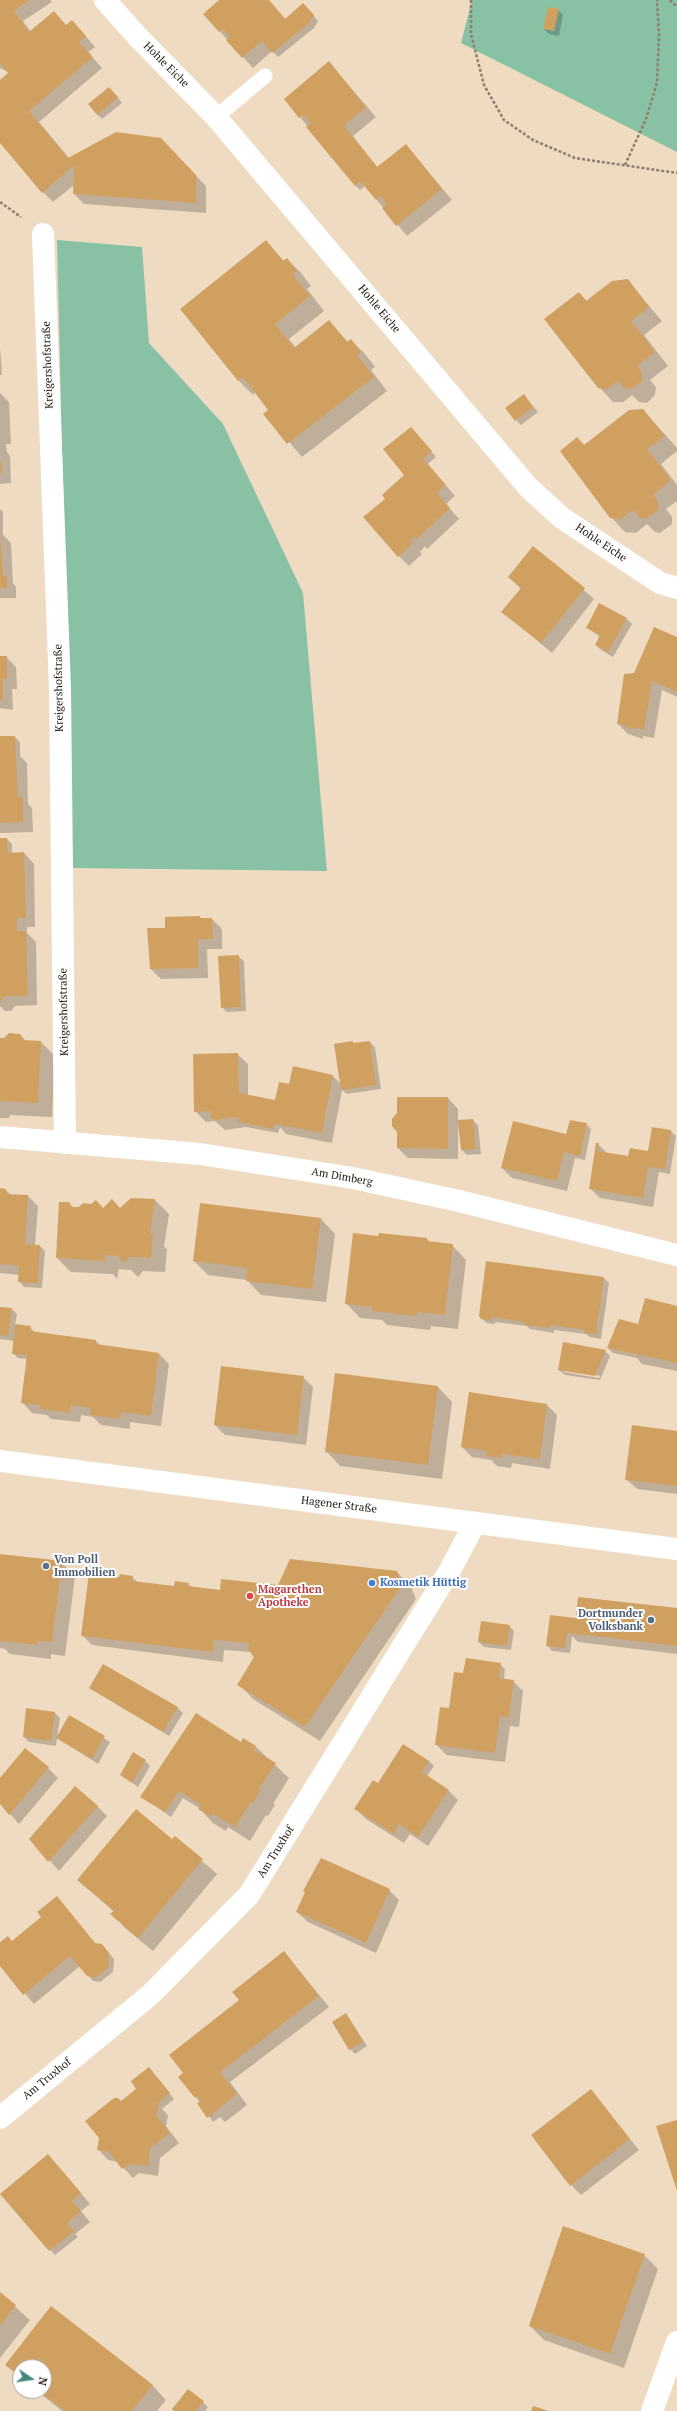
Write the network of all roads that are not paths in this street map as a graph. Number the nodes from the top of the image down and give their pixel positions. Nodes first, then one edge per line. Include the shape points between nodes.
1 (105, 0) edge
2 (265, 76) dead end
3 (216, 117) junction
4 (44, 234) dead end
5 (677, 588) edge
6 (0, 1137) edge
7 (65, 1143) junction
8 (677, 1255) edge
9 (0, 1462) edge
10 (475, 1522) junction
11 (677, 1549) edge
12 (0, 2118) edge
13 (677, 2342) edge
14 (652, 2411) edge

1 - 3 street, Hohle Eiche via 136,36
2 - 3 lane
3 - 5 street, Hohle Eiche via 528,487 562,518 660,583
4 - 7 street, Kreigershofstraße via 60,689
6 - 7 street, Am Dimberg
7 - 8 street, Am Dimberg via 200,1154 352,1178 459,1201
9 - 10 street, Hagener Straße
10 - 11 street, Hagener Straße
10 - 12 street, Am Truxhof via 450,1570 249,1895 150,1995
13 - 14 street

